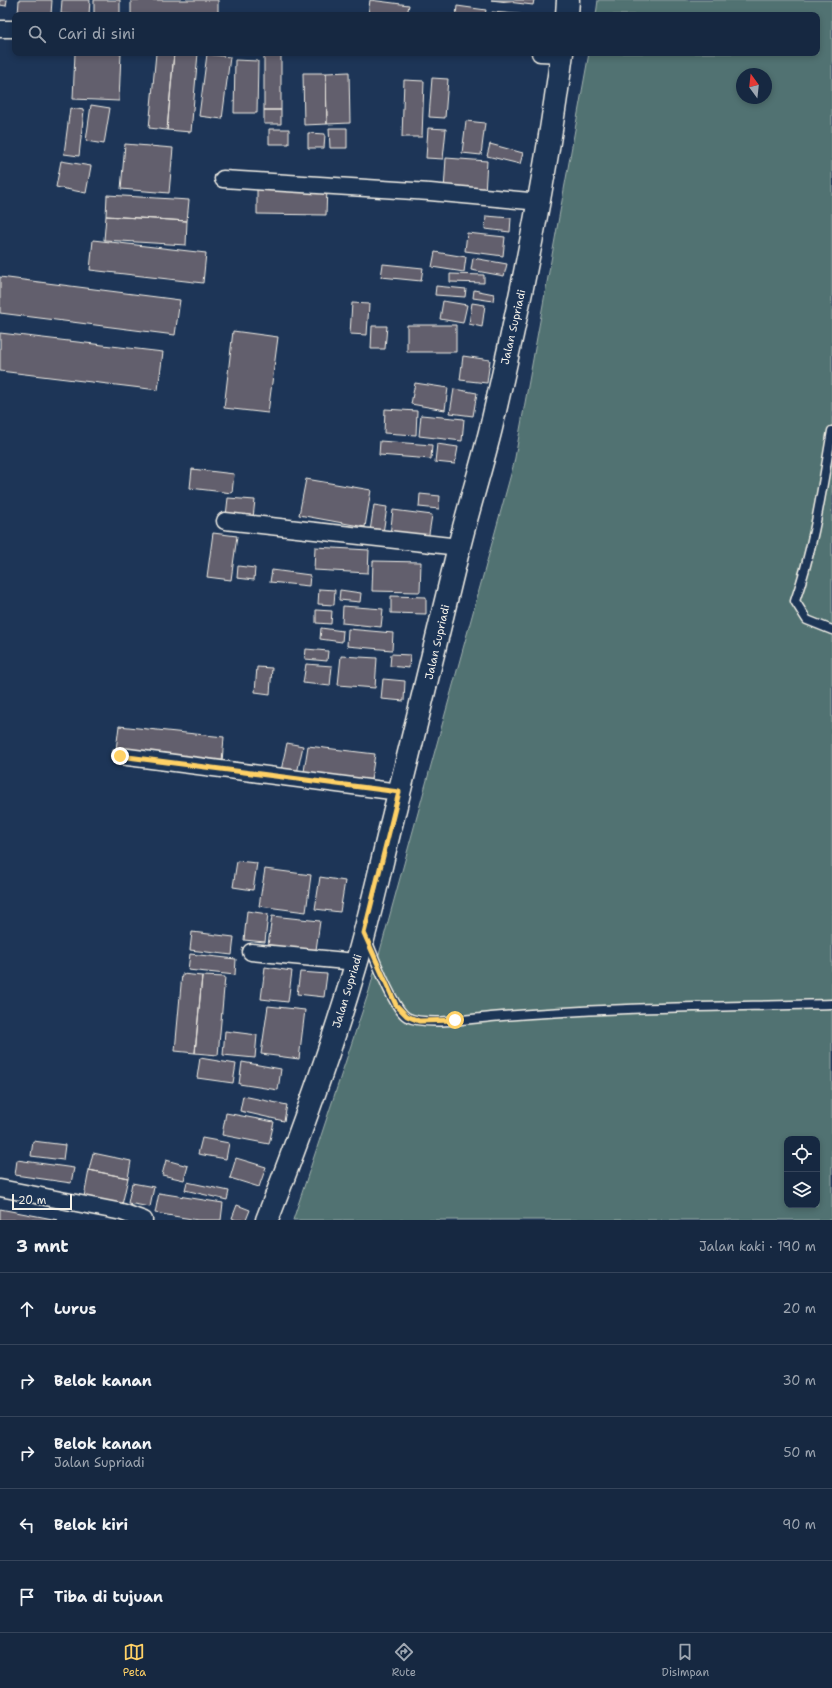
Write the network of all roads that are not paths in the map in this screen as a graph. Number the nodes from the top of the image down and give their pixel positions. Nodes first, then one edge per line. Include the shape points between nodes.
1 (568, 0) edge
2 (567, 12) edge
3 (0, 29) edge
4 (12, 29) edge
5 (562, 56) edge
6 (224, 179) dead end
7 (540, 202) junction
8 (832, 431) edge
9 (225, 521) dead end
10 (459, 547) junction
11 (832, 630) edge
12 (120, 756) dead end
13 (399, 792) junction
14 (364, 933) junction
15 (251, 952) dead end
16 (356, 962) junction
17 (832, 1004) edge
18 (0, 1188) edge
19 (144, 1220) edge
20 (267, 1220) edge

1 - 2 main road
3 - 4 street
5 - 7 main road, Jalan Supriadi
6 - 7 street
7 - 10 main road, Jalan Supriadi via 490,430
8 - 11 lane via 818,513 795,601 808,620
9 - 10 street
10 - 13 main road, Jalan Supriadi
12 - 13 street
13 - 14 main road, Jalan Supriadi
14 - 16 main road, Jalan Supriadi
14 - 17 lane via 396,1005 407,1016 419,1021 552,1012
15 - 16 street
16 - 20 main road, Jalan Supriadi via 329,1049
18 - 19 street via 122,1212

